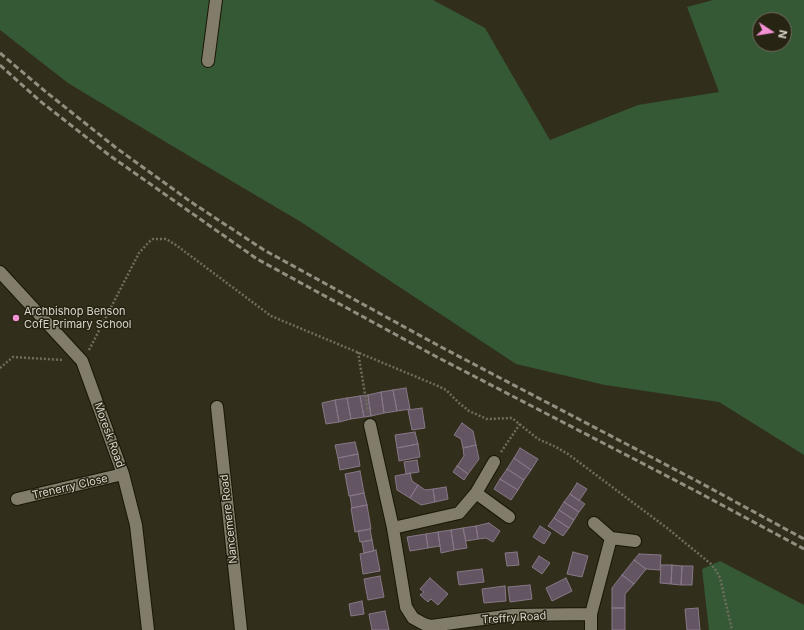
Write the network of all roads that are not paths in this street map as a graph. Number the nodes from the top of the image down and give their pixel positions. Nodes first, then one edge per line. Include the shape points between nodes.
1 (216, 0) edge
2 (208, 61) dead end
3 (0, 272) edge
4 (217, 407) dead end
5 (370, 425) road end
6 (494, 462) road end
7 (123, 474) junction
8 (476, 493) junction
9 (17, 499) dead end
10 (509, 517) dead end
11 (594, 523) dead end
12 (393, 528) junction
13 (612, 538) junction
14 (635, 541) dead end
15 (591, 614) junction
16 (148, 630) edge
17 (241, 630) edge
18 (591, 630) edge

1 - 2 street
3 - 7 street, Moresk Road via 82,361
4 - 17 street, Nancemere Road
5 - 12 street, Treffry Road
6 - 8 street
7 - 9 street, Trenerry Close
7 - 16 street, Moresk Road via 136,525
8 - 10 street
8 - 12 street via 459,513
11 - 13 street
12 - 15 street, Treffry Road via 406,608 413,618 424,624 431,626 513,615
13 - 14 street
13 - 15 street
15 - 18 street

